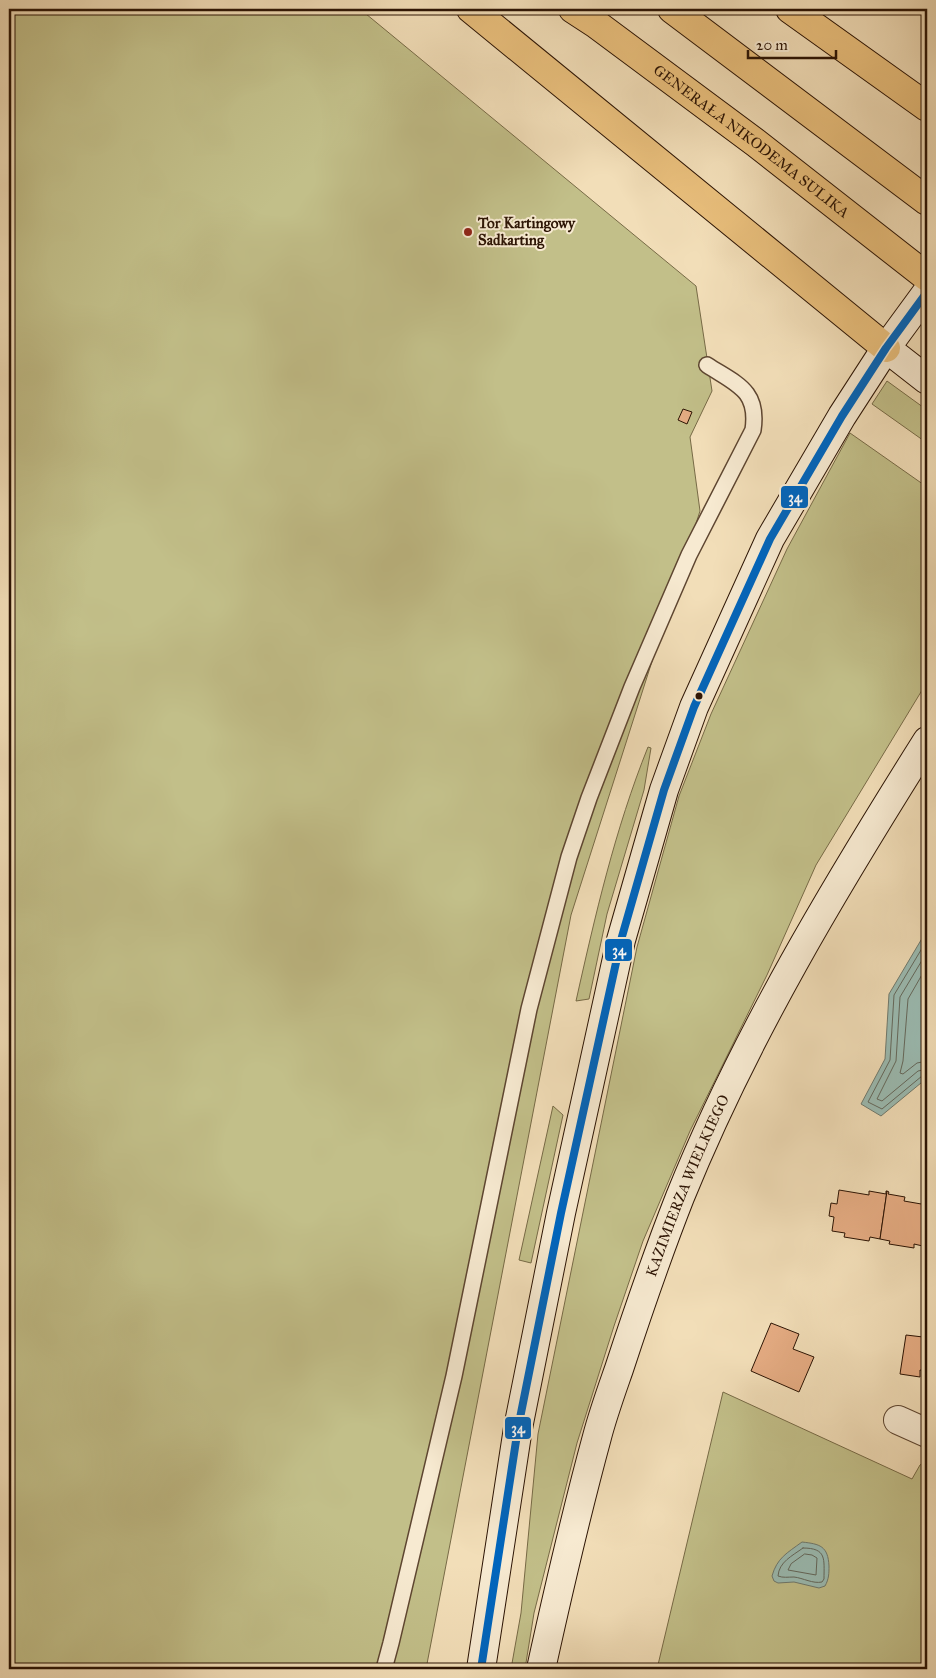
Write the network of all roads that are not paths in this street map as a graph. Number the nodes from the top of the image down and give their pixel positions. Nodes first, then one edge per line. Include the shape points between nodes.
1 (471, 9) edge
2 (574, 9) edge
3 (672, 9) edge
4 (790, 9) edge
5 (927, 107) edge
6 (927, 201) edge
7 (927, 277) edge
8 (927, 292) edge
9 (886, 348) junction
10 (708, 365) dead end
11 (927, 380) edge
12 (927, 741) edge
13 (898, 1420) dead end
14 (927, 1433) edge
15 (384, 1669) edge
16 (481, 1669) edge
17 (541, 1669) edge

1 - 9 highway
2 - 7 highway, GENERAŁA NIKODEMA SULIKA via 756,143
3 - 6 highway
4 - 5 highway
8 - 9 main road
9 - 11 main road
9 - 16 main road via 770,540 694,707 664,790 621,940 561,1213 518,1428
10 - 15 lane via 747,392 755,415 753,430 689,555 632,687 569,857 529,1009 454,1376
12 - 17 main road, KAZIMIERZA WIELKIEGO via 832,895 777,995 723,1100 681,1196 636,1316 597,1435
13 - 14 main road

